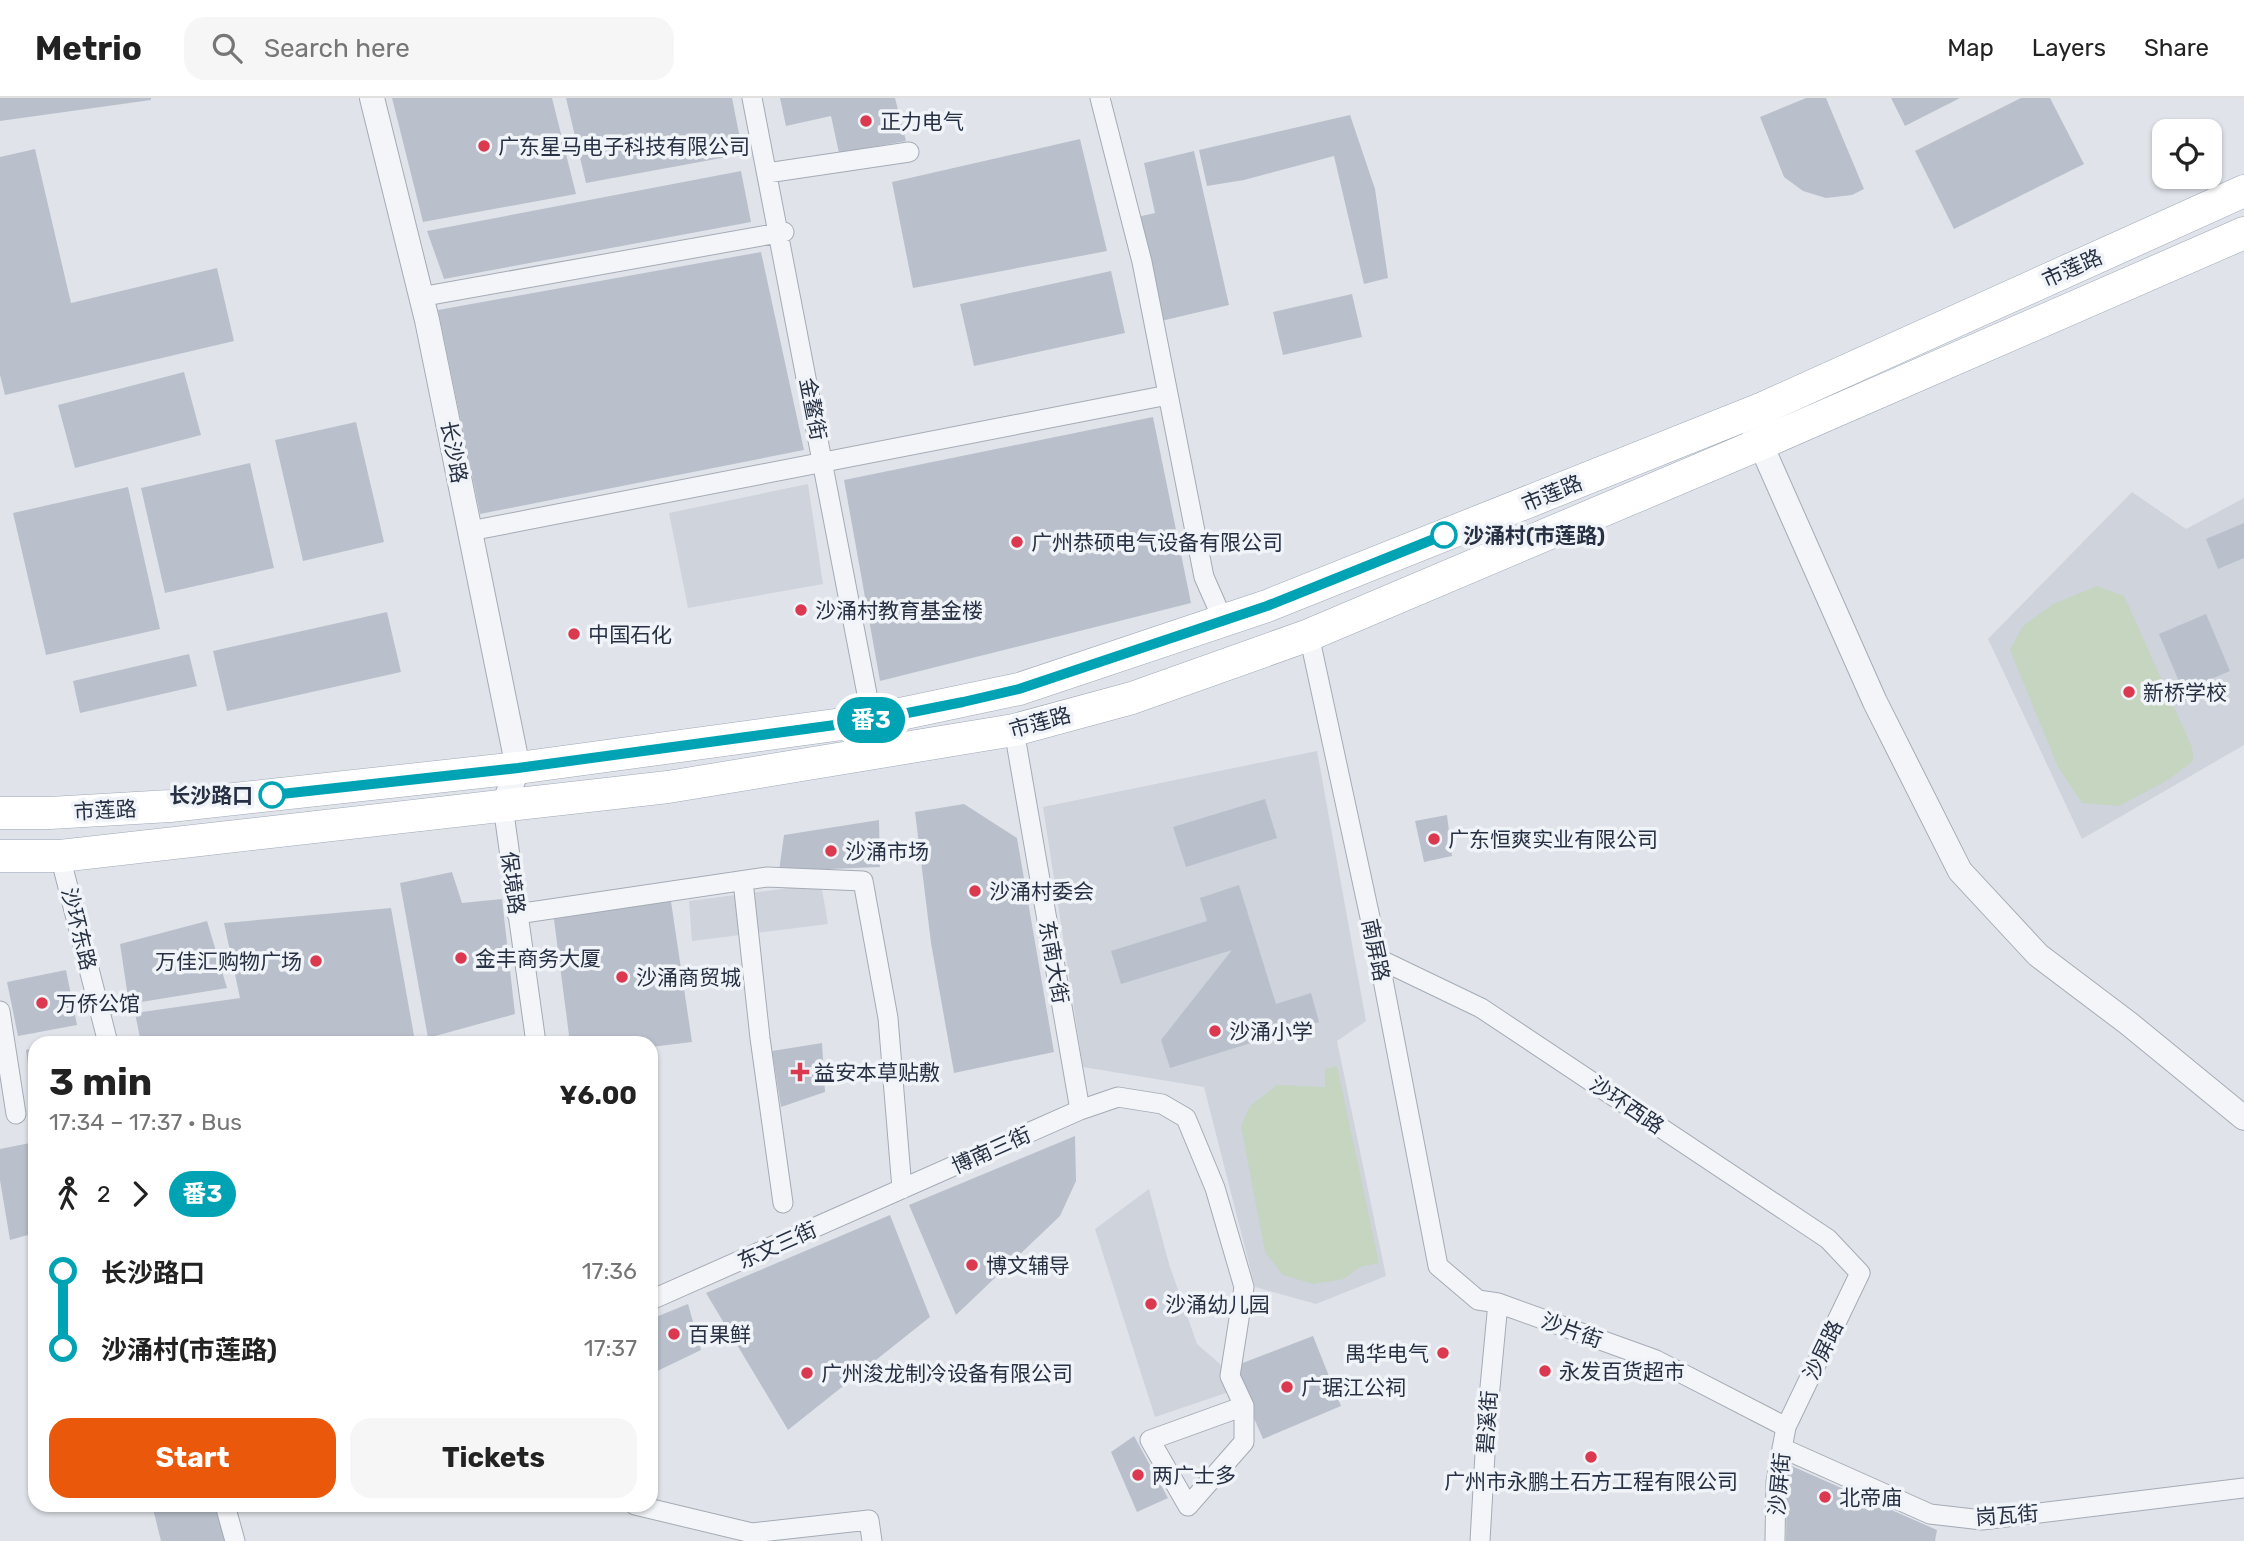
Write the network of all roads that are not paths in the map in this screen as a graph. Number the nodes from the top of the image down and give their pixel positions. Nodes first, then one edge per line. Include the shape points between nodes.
1 (372, 98) edge
2 (752, 98) edge
3 (1100, 98) edge
4 (909, 152) dead end
5 (767, 173) junction
6 (2244, 191) edge
7 (784, 232) dead end
8 (2244, 233) edge
9 (420, 297) junction
10 (1168, 395) junction
11 (1748, 414) junction
12 (1760, 444) junction
13 (824, 464) junction
14 (470, 531) junction
15 (1223, 620) junction
16 (1309, 635) junction
17 (872, 720) junction
18 (1014, 730) junction
19 (518, 768) junction
20 (503, 806) junction
21 (0, 813) edge
22 (0, 856) edge
23 (61, 856) junction
24 (743, 881) junction
25 (517, 914) junction
26 (1379, 959) junction
27 (0, 1012) edge
28 (106, 1036) edge
29 (535, 1036) edge
30 (1080, 1110) junction
31 (2241, 1110) edge
32 (16, 1114) dead end
33 (902, 1189) junction
34 (783, 1203) dead end
35 (1438, 1266) joint
36 (1860, 1273) joint
37 (658, 1297) edge
38 (1498, 1303) junction
39 (1244, 1406) junction
40 (1786, 1427) junction
41 (1782, 1448) junction
42 (2244, 1488) edge
43 (658, 1511) edge
44 (227, 1512) edge
45 (234, 1541) edge
46 (872, 1541) edge
47 (1480, 1541) edge
48 (1775, 1541) edge

1 - 9 street, 长沙路
2 - 5 street, 金鳌街
3 - 10 street via 1142,262
4 - 5 street
5 - 13 street, 金鳌街
6 - 11 main road, 市莲路
7 - 9 street
8 - 12 main road, 市莲路
9 - 14 street, 长沙路
10 - 13 street
10 - 15 street via 1204,576
11 - 12 street
11 - 15 main road, 市莲路
12 - 16 main road, 市莲路
12 - 31 street via 1875,702 1960,871 2038,955
13 - 14 street
13 - 17 street, 金鳌街
14 - 19 street, 长沙路
15 - 17 main road, 市莲路 via 1019,689
16 - 18 main road, 市莲路 via 1132,698
16 - 26 street, 南屏路
17 - 19 main road, 市莲路
18 - 20 main road, 市莲路 via 668,787
18 - 30 street, 东南大街
19 - 20 street
19 - 21 main road, 市莲路 via 170,806
20 - 23 main road, 市莲路
20 - 25 street, 保境路
22 - 23 main road, 市莲路
23 - 28 street, 沙环东路
24 - 25 street
24 - 33 street via 767,877 863,881 888,1018
24 - 34 street
25 - 29 street, 保境路
26 - 35 street, 南屏路
26 - 36 street, 沙环西路 via 1481,1008 1828,1239
27 - 32 street
30 - 33 street, 博南三街
30 - 39 street, 博南三街 via 1118,1097 1162,1104 1186,1118 1215,1188 1244,1287 1230,1376
33 - 37 street, 东文三街
35 - 38 street, 沙片街 via 1478,1300
36 - 40 street, 沙屏路
38 - 40 street, 沙片街 via 1656,1360
38 - 47 street, 碧溪街
39 - 39 street via 1244,1442 1188,1506 1150,1440
40 - 41 street, 沙屏街
41 - 42 street, 岗瓦街 via 1930,1514 1982,1520
41 - 48 street, 沙屏街
43 - 46 street via 752,1533 869,1520
44 - 45 street

